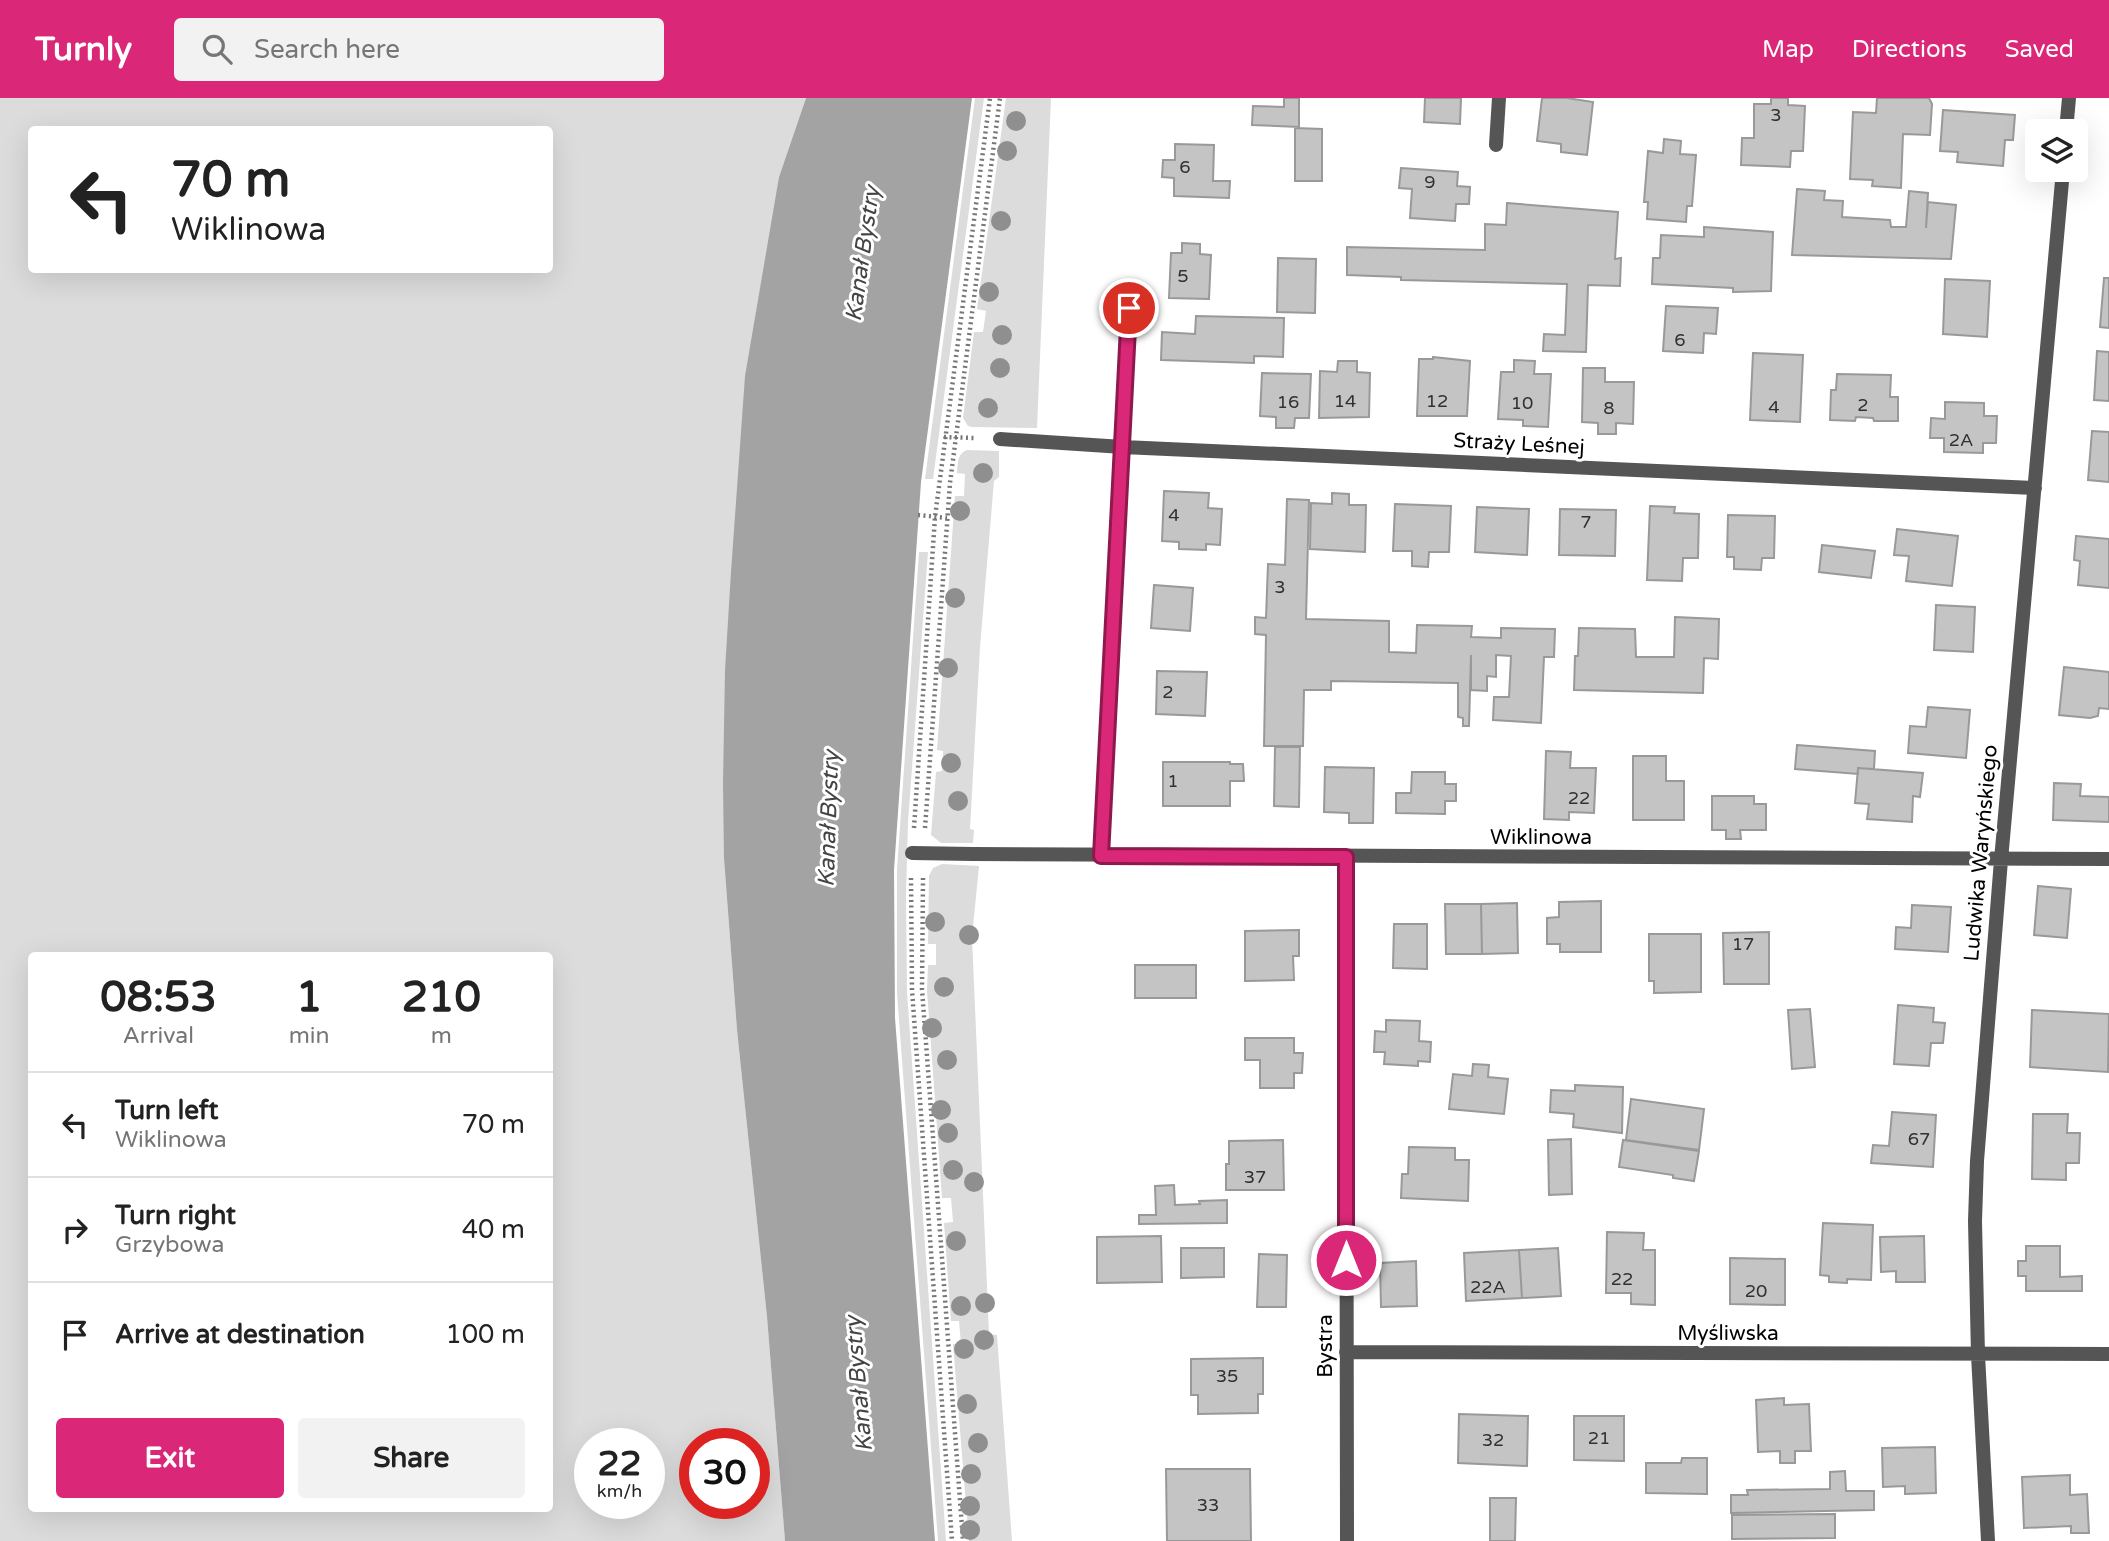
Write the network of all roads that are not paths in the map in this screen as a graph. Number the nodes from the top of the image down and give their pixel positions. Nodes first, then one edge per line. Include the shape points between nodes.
1 (1499, 98) edge
2 (2069, 98) edge
3 (2067, 119) edge
4 (1496, 145) dead end
5 (2062, 182) edge
6 (1129, 308) dead end
7 (1000, 439) dead end
8 (1123, 447) junction
9 (2035, 488) junction
10 (918, 853) road end
11 (1101, 856) junction
12 (1346, 857) junction
13 (2109, 859) edge
14 (2001, 860) junction
15 (1346, 1352) junction
16 (2109, 1354) edge
17 (1978, 1355) junction
18 (1347, 1541) edge
19 (1988, 1541) edge

1 - 4 street
2 - 3 street
5 - 9 street, Ludwika Waryńskiego
6 - 8 street
7 - 8 street, Straży Leśnej
8 - 9 street, Straży Leśnej
8 - 11 street
9 - 14 street, Ludwika Waryńskiego
10 - 11 street, Wiklinowa
11 - 12 street, Wiklinowa
12 - 14 street, Wiklinowa
12 - 15 street, Bystra
13 - 14 street, Wiklinowa
14 - 17 street, Ludwika Waryńskiego via 1977,1161
15 - 17 street, Myśliwska
15 - 18 street, Bystra
16 - 17 street, Myśliwska
17 - 19 street, Ludwika Waryńskiego

